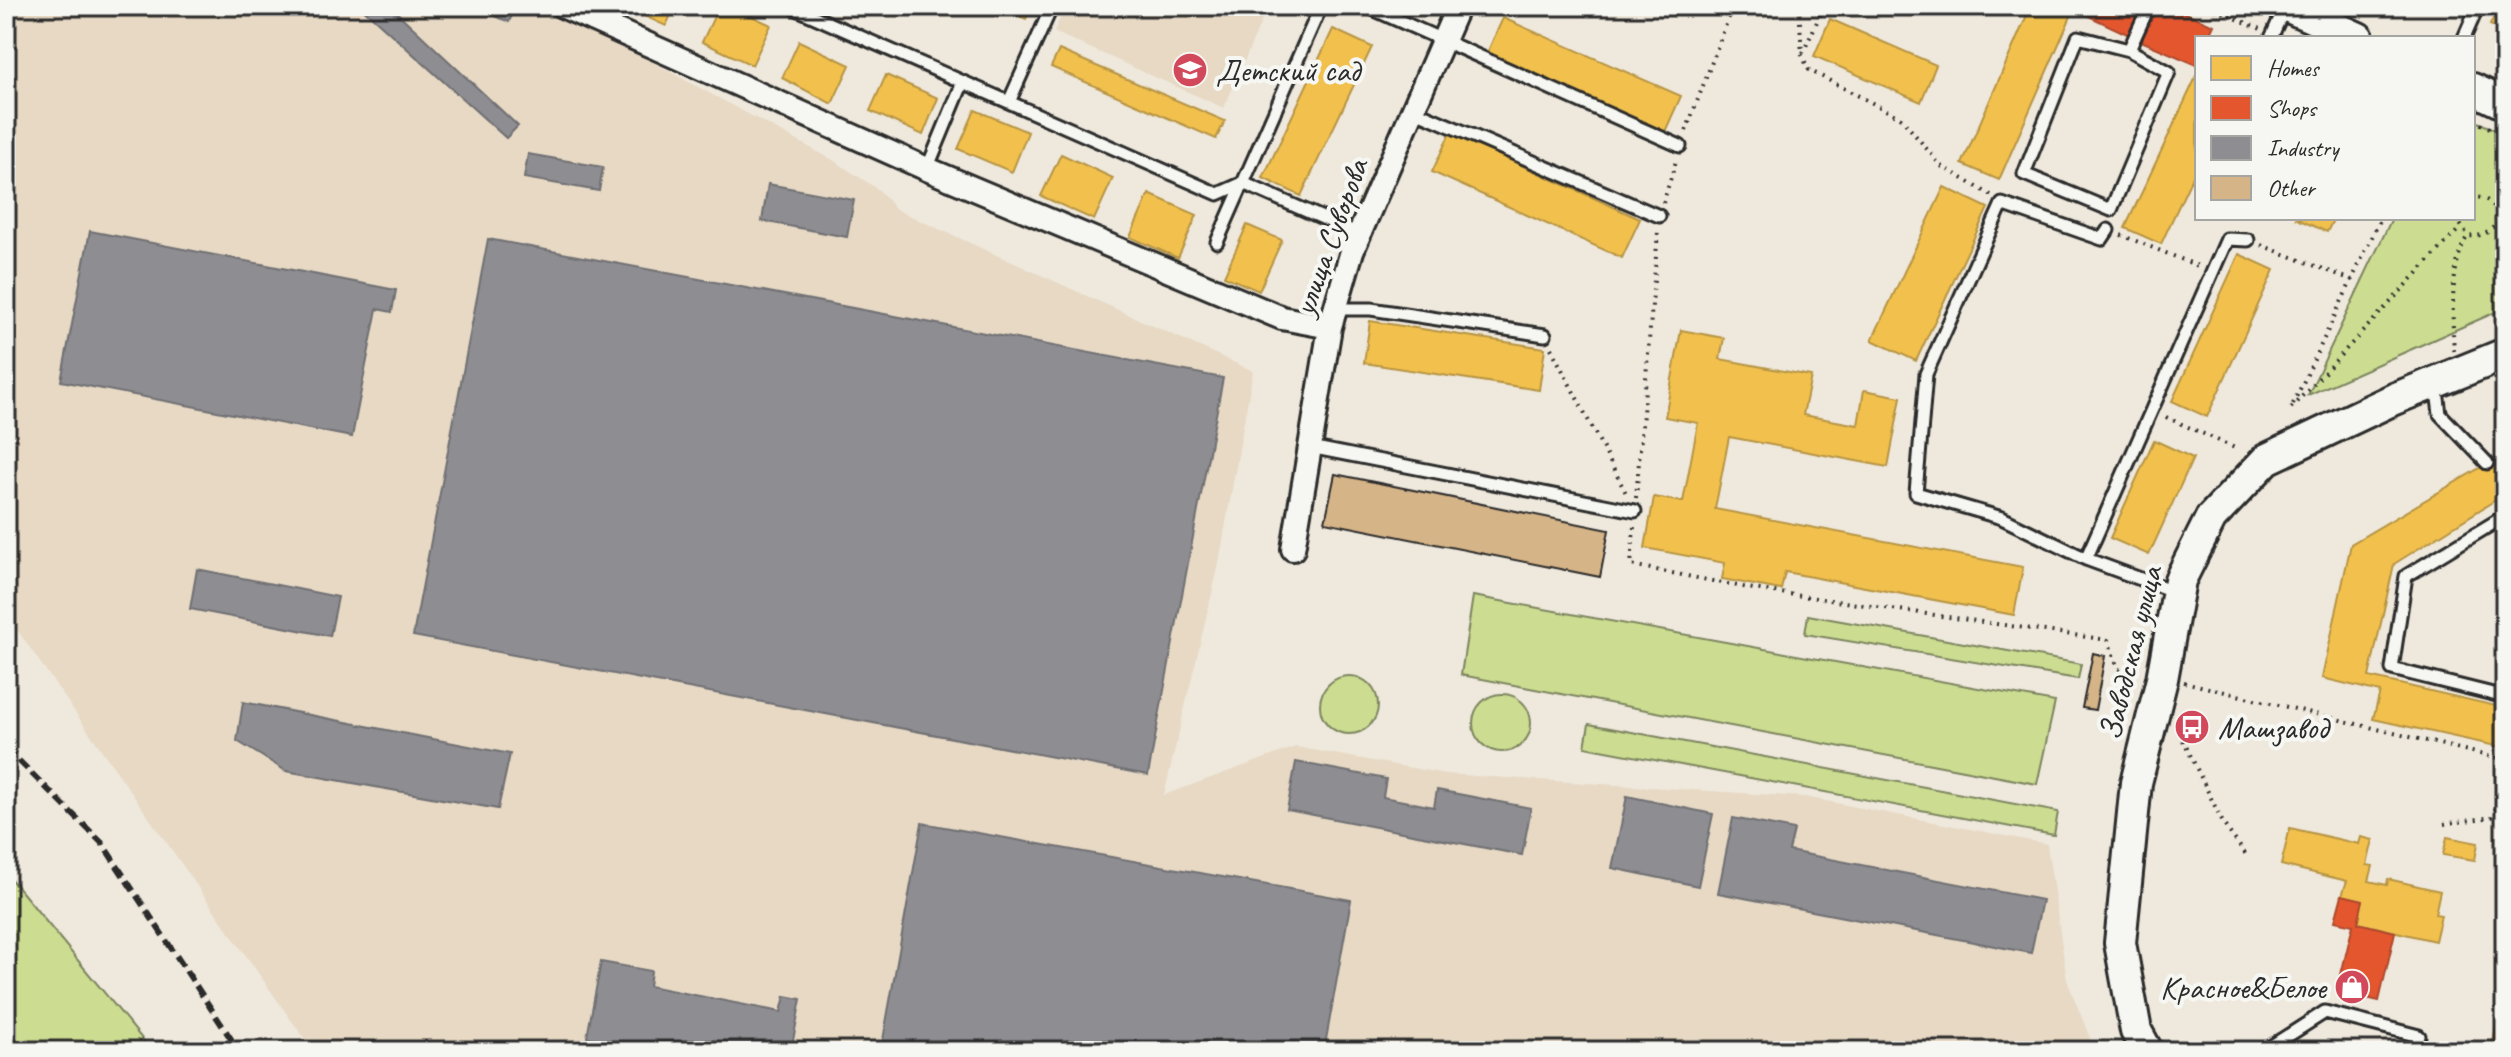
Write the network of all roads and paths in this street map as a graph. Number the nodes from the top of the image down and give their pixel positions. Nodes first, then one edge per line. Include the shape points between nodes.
1 (562, 6) edge
2 (791, 6) edge
3 (1052, 6) edge
4 (1321, 6) edge
5 (1366, 6) edge
6 (1458, 6) edge
7 (1799, 6) edge
8 (1824, 6) edge
9 (2149, 6) edge
10 (2207, 6) edge
11 (2286, 6) edge
12 (2478, 6) edge
13 (2270, 35) edge
14 (2354, 36) edge
15 (2465, 36) edge
16 (1444, 39) junction
17 (2129, 50) junction
18 (1802, 55) junction
19 (963, 82) junction
20 (2475, 90) edge
21 (1009, 102) junction
22 (2505, 104) edge
23 (1413, 110) junction
24 (2475, 122) edge
25 (2505, 134) edge
26 (1680, 146) dead end
27 (927, 169) junction
28 (1243, 183) junction
29 (2475, 197) edge
30 (2505, 200) edge
31 (2002, 204) junction
32 (2494, 206) junction
33 (1659, 216) dead end
34 (2497, 219) junction
35 (2505, 219) edge
36 (2380, 220) edge
37 (2457, 220) edge
38 (2460, 228) junction
39 (2108, 230) joint
40 (1359, 234) junction
41 (2468, 236) junction
42 (2248, 240) joint
43 (1217, 242) dead end
44 (2212, 272) junction
45 (2352, 280) junction
46 (1332, 318) junction
47 (1545, 335) joint
48 (2505, 354) edge
49 (2446, 380) junction
50 (2149, 410) junction
51 (1310, 447) junction
52 (2237, 449) dead end
53 (2487, 463) dead end
54 (1635, 511) joint
55 (2505, 516) edge
56 (1293, 549) dead end
57 (2086, 559) junction
58 (2176, 592) junction
59 (2505, 697) edge
60 (2183, 740) dead end
61 (2505, 801) edge
62 (2444, 824) dead end
63 (2247, 856) dead end
64 (2419, 1036) dead end
65 (2147, 1051) edge
66 (2264, 1051) edge

1 - 27 street
2 - 19 lane
3 - 21 lane
4 - 28 lane
5 - 16 lane
6 - 16 street, улица Суворова
7 - 18 path
8 - 18 path
9 - 17 lane
10 - 13 path
11 - 13 lane
11 - 14 main road
12 - 15 lane
16 - 23 street, улица Суворова
16 - 26 lane
17 - 17 lane via 2169,72 2111,210 2024,174 2078,37
18 - 31 path via 1809,70 1901,118 1941,166
19 - 21 lane
19 - 27 lane
20 - 22 main road
21 - 28 lane via 1218,194
23 - 33 lane
23 - 40 street, улица Суворова
24 - 25 path
27 - 46 street via 1282,318
28 - 40 lane
28 - 43 lane
29 - 32 path
30 - 32 path
31 - 39 lane via 2102,239
31 - 57 lane via 1926,374 1916,493 2002,518
32 - 34 path
34 - 35 path
34 - 41 path via 2486,235
36 - 45 path
37 - 38 path
38 - 41 path
38 - 45 path via 2291,408
39 - 44 path
40 - 46 street, улица Суворова
41 - 49 path via 2460,247
42 - 44 lane via 2227,239
42 - 45 path
44 - 50 lane
46 - 47 lane via 1371,309
46 - 51 street, улица Суворова
47 - 54 path
48 - 49 main road, Заводская улица
49 - 53 lane via 2440,414
49 - 58 main road, Заводская улица via 2267,459 2211,518
50 - 52 path
50 - 57 lane
51 - 54 lane
51 - 56 street, улица Суворова
55 - 59 lane via 2406,576 2392,669
57 - 58 lane
58 - 65 main road, Заводская улица via 2162,679 2136,783 2120,943 2136,1031
60 - 63 path via 2224,825
61 - 62 path via 2498,803 2492,817
64 - 66 lane via 2325,1012

